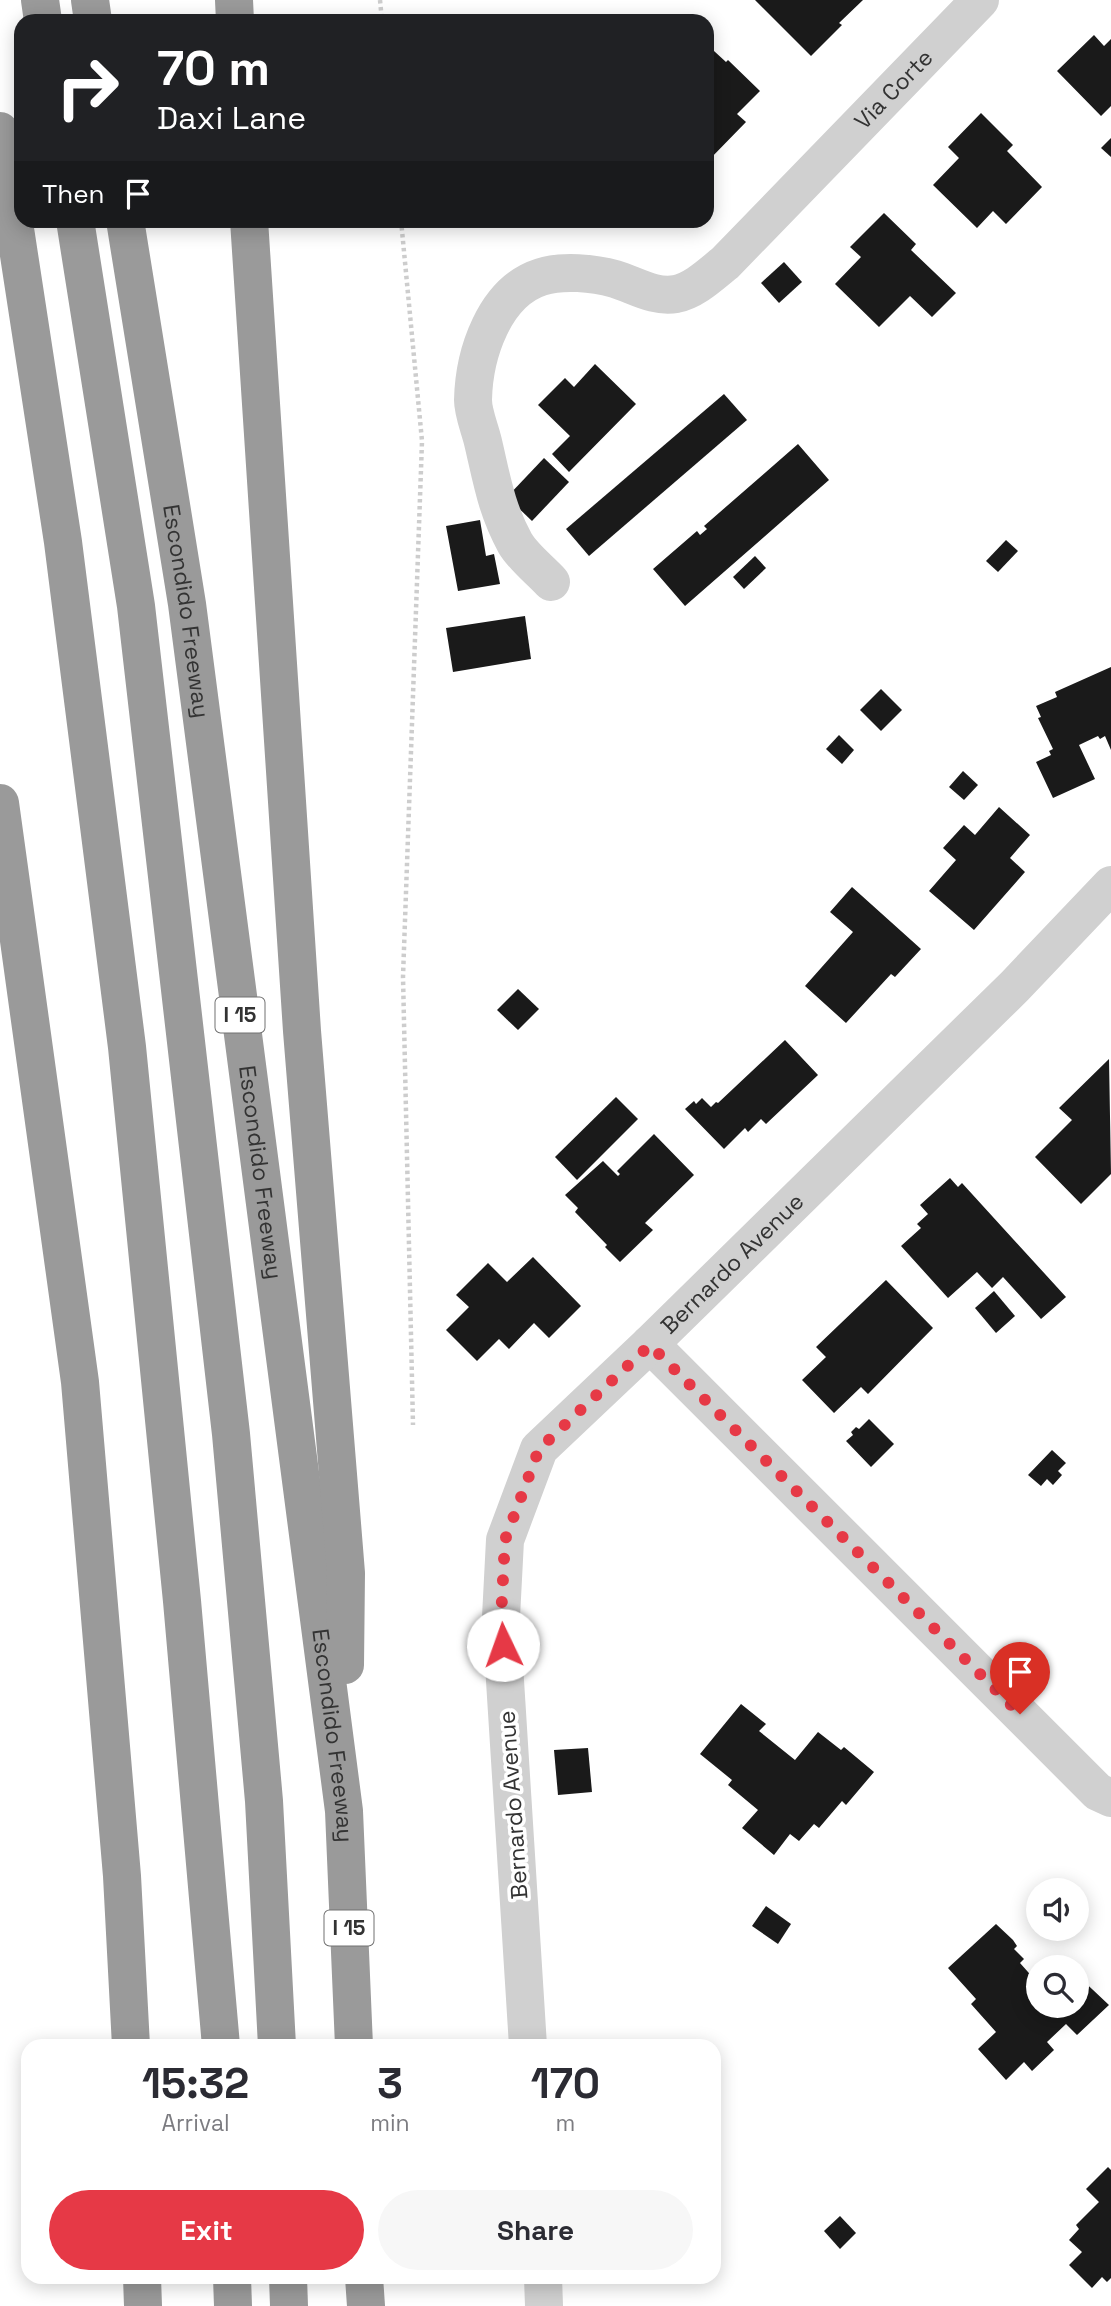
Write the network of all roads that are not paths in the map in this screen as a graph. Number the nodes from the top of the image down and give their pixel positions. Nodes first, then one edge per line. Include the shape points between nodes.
1 (980, 0) edge
2 (0, 131) edge
3 (14, 222) edge
4 (15, 228) edge
5 (76, 228) edge
6 (126, 228) edge
7 (250, 228) edge
8 (551, 582) dead end
9 (0, 803) edge
10 (1111, 885) edge
11 (650, 1345) junction
12 (1111, 1798) edge
13 (344, 1811) junction
14 (131, 2039) edge
15 (220, 2039) edge
16 (277, 2039) edge
17 (354, 2039) edge
18 (528, 2039) edge
19 (142, 2284) edge
20 (232, 2284) edge
21 (288, 2284) edge
22 (365, 2284) edge
23 (543, 2284) edge
24 (143, 2306) edge
25 (233, 2306) edge
26 (289, 2306) edge
27 (366, 2306) edge
28 (544, 2306) edge

1 - 8 street, Via Corte via 725,263 698,284 676,294 647,293 614,279 583,274 544,276 526,282 507,297 490,327 478,364 473,402 497,505 517,546
2 - 3 highway
4 - 15 highway via 63,542 127,1047
5 - 16 highway via 136,606 231,1434 264,1801
6 - 13 highway, Escondido Freeway / I 15 via 187,604
7 - 13 highway via 302,1031 345,1573
9 - 14 highway via 80,1382 122,1876
10 - 11 street, Bernardo Avenue via 1015,986
11 - 12 street via 1098,1792
11 - 18 street, Bernardo Avenue via 539,1449 505,1540 501,1618
13 - 17 highway, Escondido Freeway / I 15
19 - 24 highway
20 - 25 highway
21 - 26 highway
22 - 27 highway
23 - 28 street

